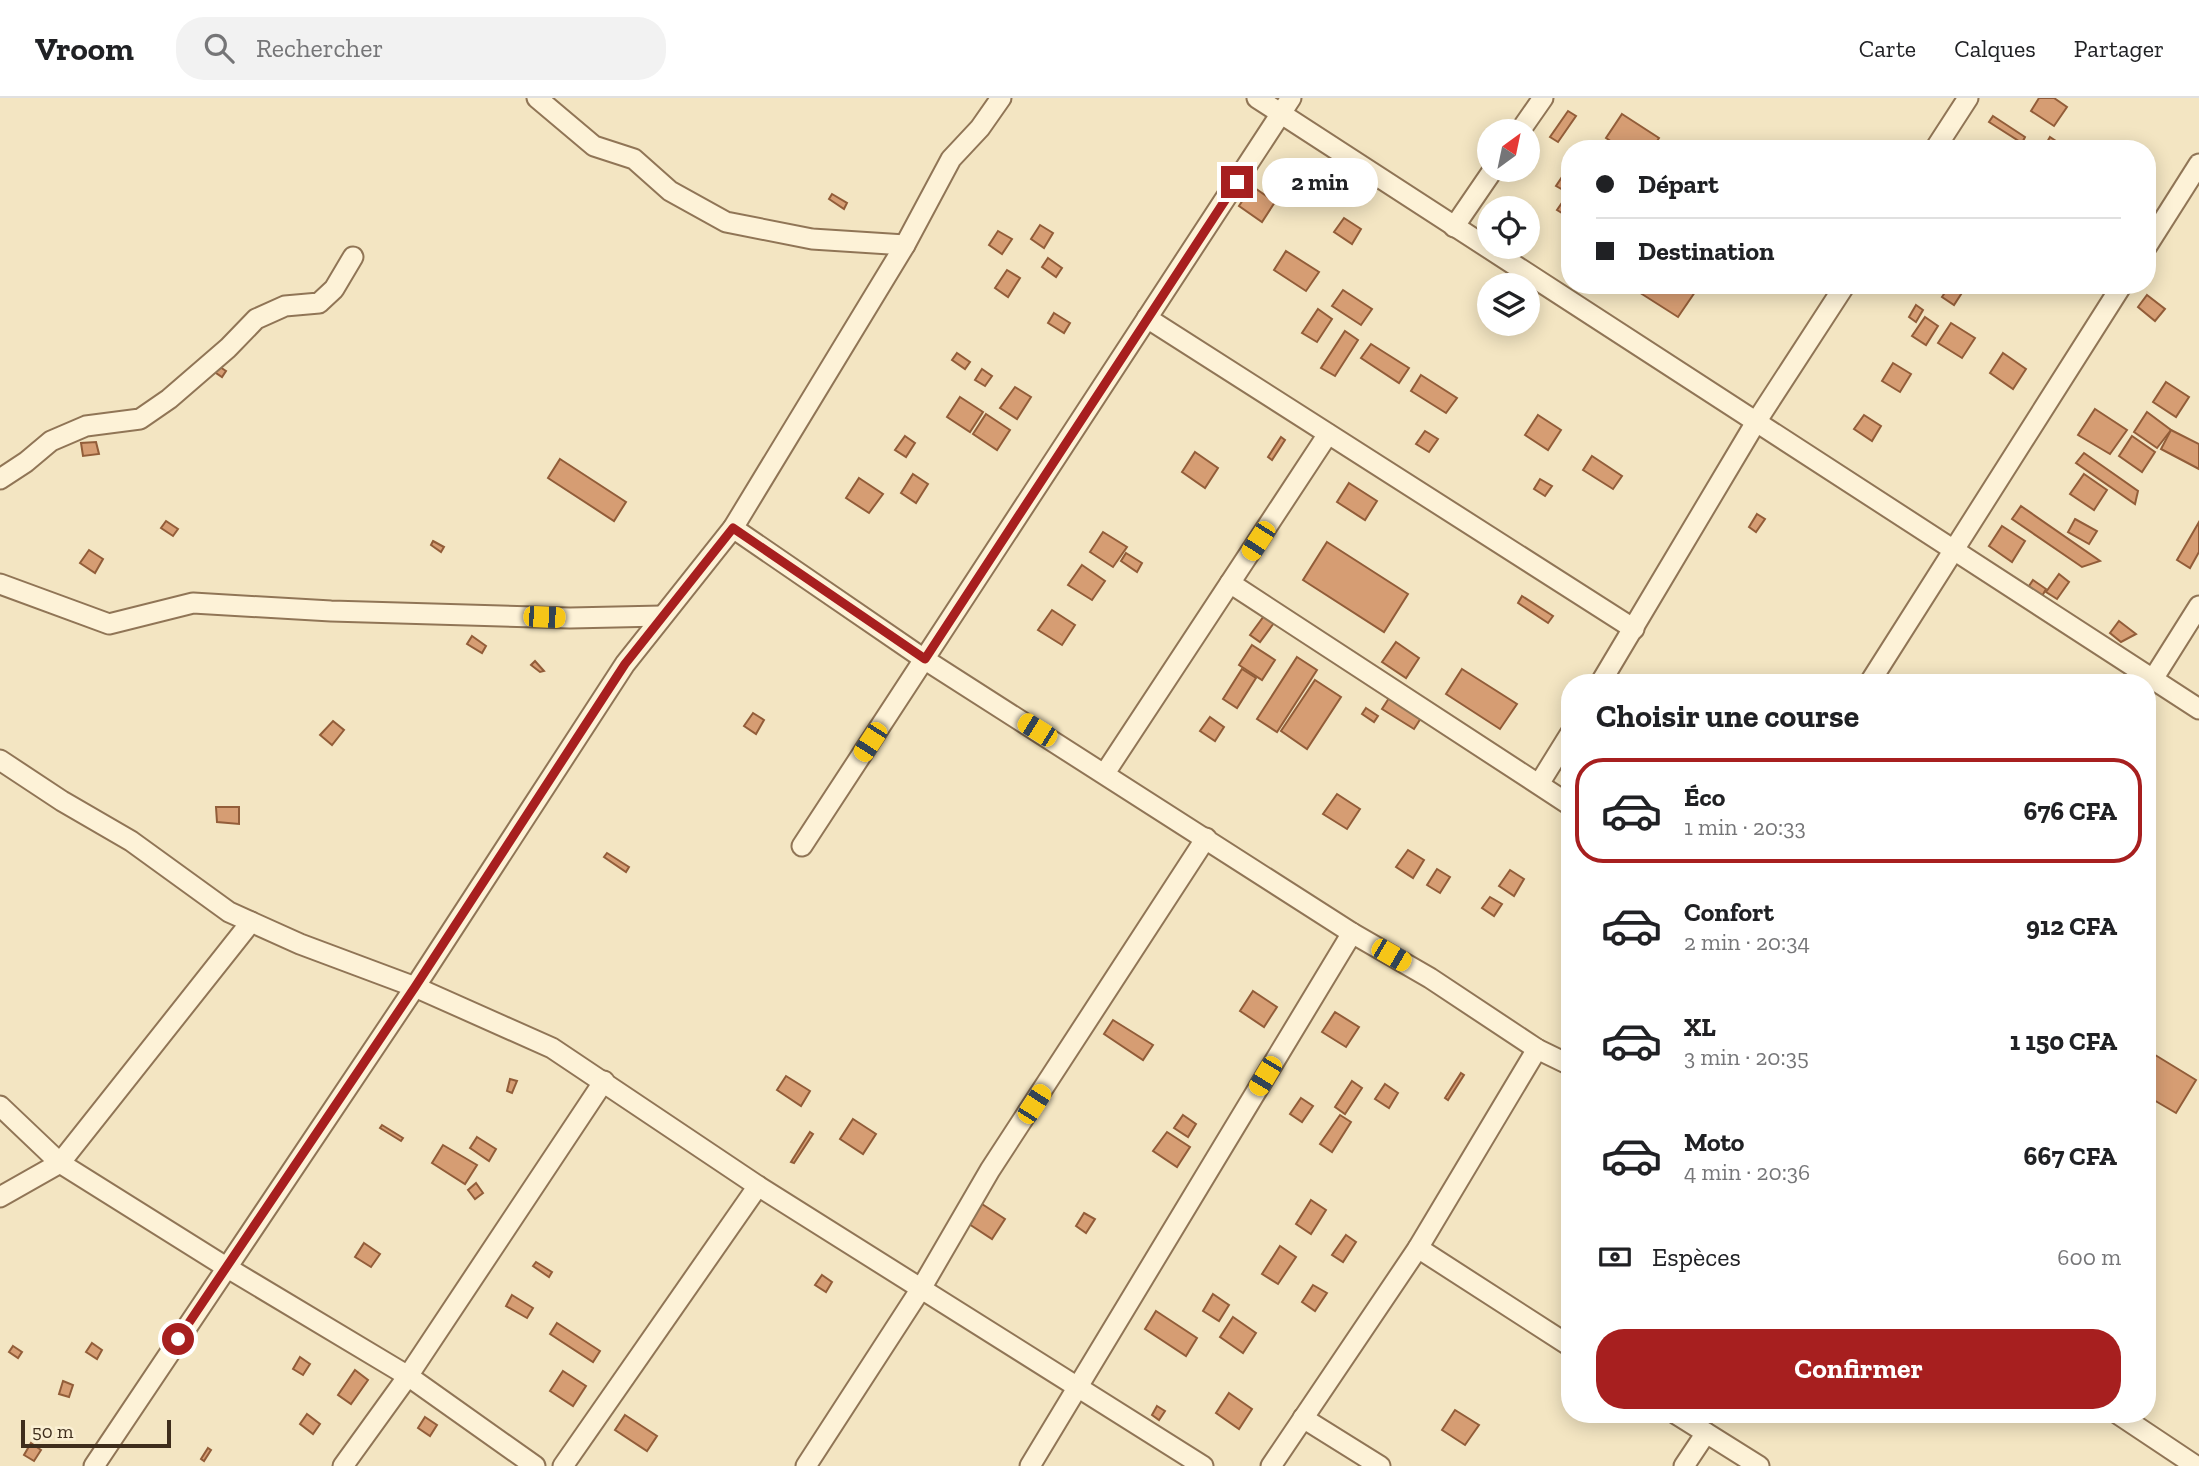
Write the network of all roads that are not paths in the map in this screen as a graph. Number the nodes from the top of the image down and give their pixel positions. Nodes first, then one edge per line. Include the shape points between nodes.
1 (537, 98) edge
2 (1000, 98) edge
3 (1257, 98) edge
4 (1543, 98) edge
5 (1969, 98) edge
6 (1287, 106) edge
7 (1528, 119) edge
8 (1941, 140) edge
9 (2199, 164) edge
10 (1485, 182) edge
11 (1454, 227) junction
12 (2156, 232) edge
13 (905, 245) junction
14 (353, 257) dead end
15 (1839, 294) edge
16 (2116, 294) edge
17 (1147, 318) junction
18 (1756, 422) junction
19 (1328, 434) junction
20 (0, 479) edge
21 (733, 528) junction
22 (1954, 549) junction
23 (1230, 583) junction
24 (0, 584) edge
25 (2199, 606) edge
26 (662, 616) junction
27 (1634, 629) junction
28 (925, 659) junction
29 (1606, 674) edge
30 (1875, 674) edge
31 (2145, 674) edge
32 (2156, 674) edge
33 (2156, 681) edge
34 (2199, 709) edge
35 (1561, 748) edge
36 (0, 760) edge
37 (1105, 774) junction
38 (1539, 783) junction
39 (1561, 799) edge
40 (1206, 838) junction
41 (802, 846) dead end
42 (251, 922) junction
43 (1352, 933) junction
44 (415, 987) junction
45 (1537, 1049) junction
46 (1561, 1061) edge
47 (604, 1082) junction
48 (0, 1106) edge
49 (60, 1163) junction
50 (758, 1186) junction
51 (0, 1196) edge
52 (1418, 1248) junction
53 (226, 1267) junction
54 (922, 1287) junction
55 (1561, 1340) edge
56 (408, 1376) junction
57 (1078, 1387) junction
58 (1303, 1418) junction
59 (1690, 1423) edge
60 (2133, 1423) edge
61 (1706, 1433) junction
62 (2191, 1459) edge
63 (94, 1466) edge
64 (343, 1466) edge
65 (535, 1466) edge
66 (563, 1466) edge
67 (806, 1466) edge
68 (1030, 1466) edge
69 (1203, 1466) edge
70 (1271, 1466) edge
71 (1380, 1466) edge
72 (1684, 1466) edge
73 (1759, 1466) edge

1 - 13 street via 594,146 634,159 670,191 726,222 812,239
2 - 13 street via 951,159
3 - 6 street
4 - 7 street
5 - 8 street
6 - 11 street
6 - 17 street
9 - 12 street
10 - 11 street
11 - 18 street
13 - 21 street
14 - 20 street via 334,289 319,303 285,306 256,320 169,399 139,419 74,431 51,441
15 - 18 street
16 - 22 street
17 - 19 street
17 - 28 street
18 - 22 street
18 - 27 street
19 - 23 street
19 - 27 street
21 - 26 street
21 - 28 street
22 - 30 street
22 - 31 street
23 - 37 street
23 - 38 street
24 - 26 street via 109,624 193,603 544,617
25 - 32 street
26 - 44 street via 625,664
27 - 29 street
28 - 37 street
28 - 41 street
33 - 34 street
35 - 38 street
36 - 42 street via 131,841 229,912
37 - 40 street
38 - 39 street
40 - 43 street
40 - 54 street via 990,1170
42 - 44 street
42 - 49 street
43 - 45 street
43 - 57 street
44 - 47 street via 552,1048
44 - 53 street
45 - 46 street
45 - 52 street
47 - 50 street
47 - 56 street
48 - 49 street
49 - 51 street
49 - 53 street
50 - 54 street
50 - 66 street
52 - 55 street
52 - 58 street
53 - 56 street
53 - 63 street
54 - 57 street
54 - 67 street
56 - 64 street
56 - 65 street
57 - 68 street
57 - 69 street
58 - 70 street
58 - 71 street
59 - 61 street
60 - 62 street
61 - 72 street
61 - 73 street

